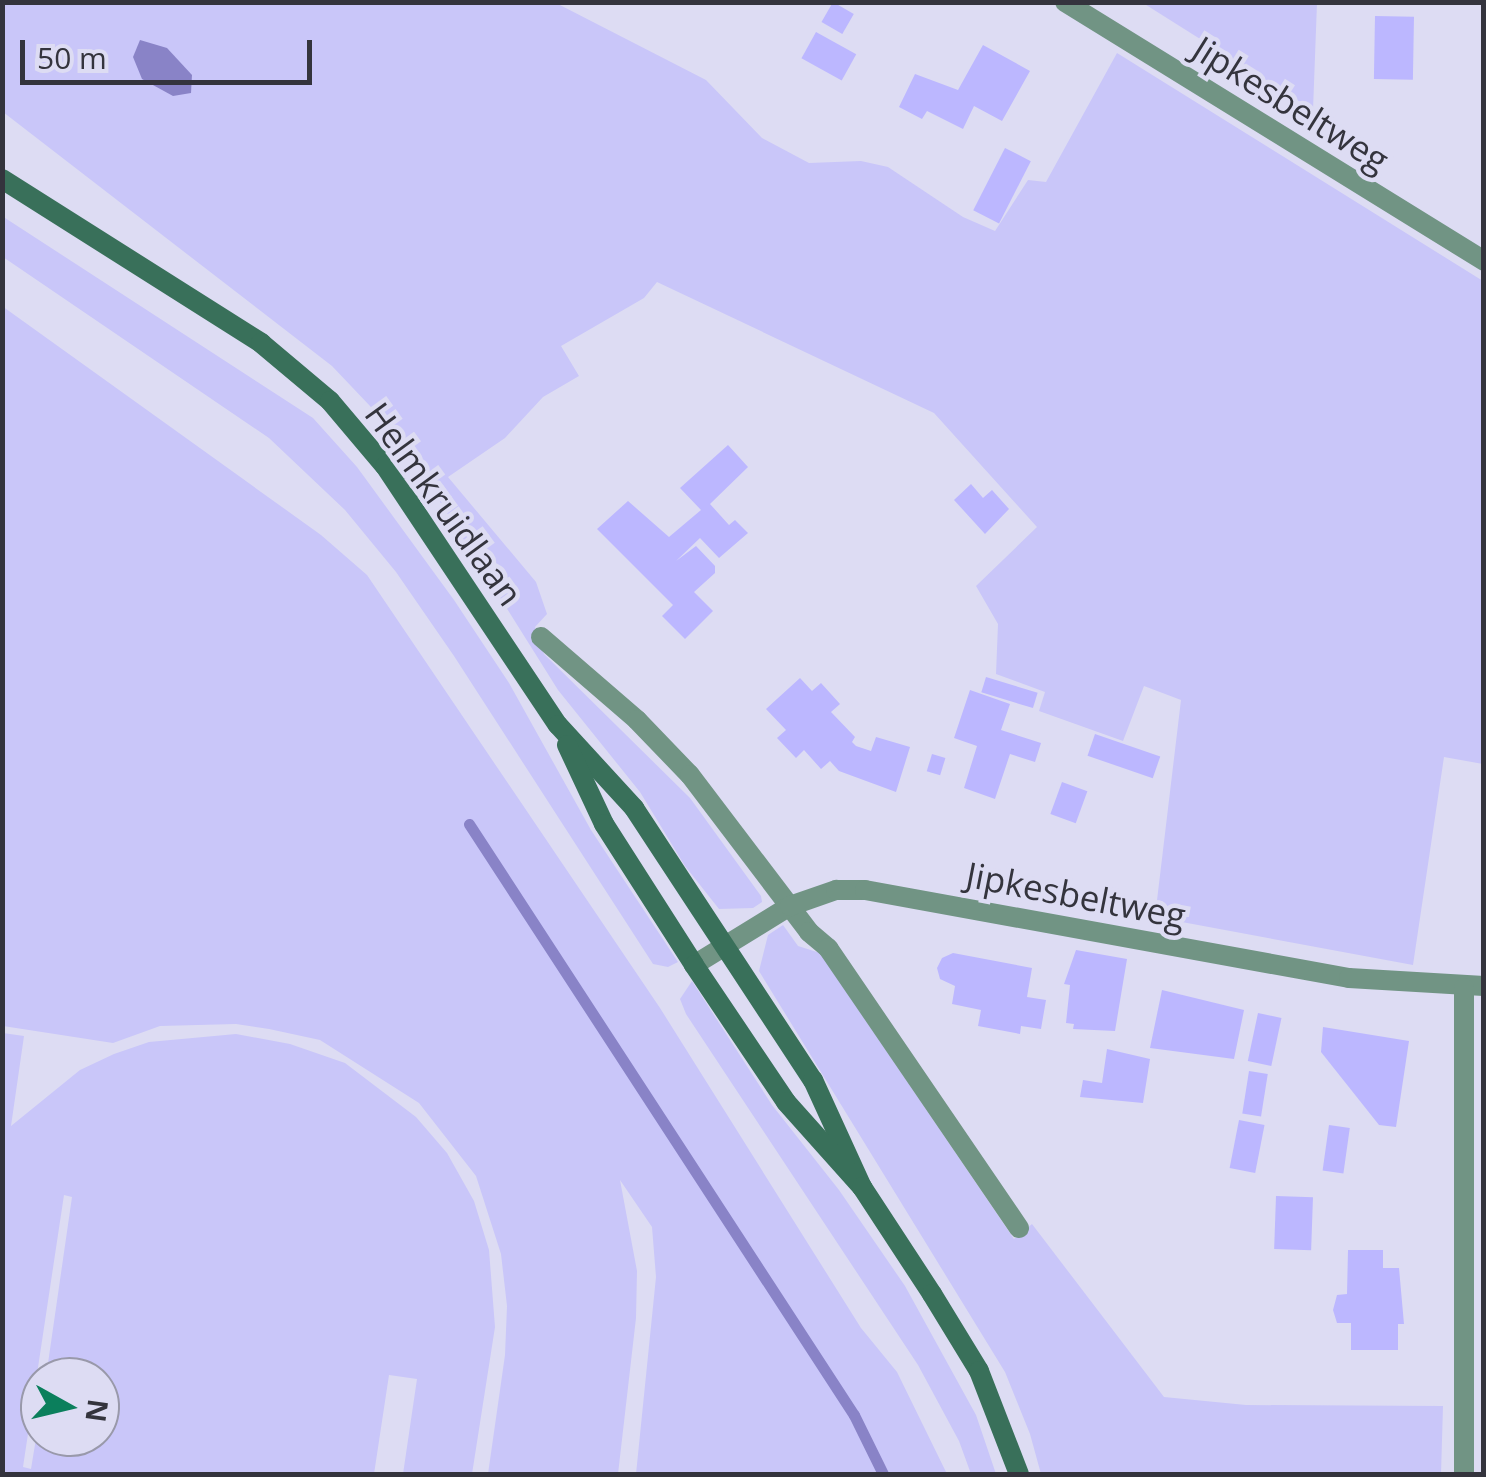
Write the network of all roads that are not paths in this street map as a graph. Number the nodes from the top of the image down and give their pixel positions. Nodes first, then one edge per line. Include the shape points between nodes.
1 (1065, 2) edge
2 (2, 179) edge
3 (1484, 261) edge
4 (541, 636) dead end
5 (558, 725) junction
6 (790, 906) junction
7 (724, 945) junction
8 (694, 965) junction
9 (1474, 987) edge
10 (862, 1187) junction
11 (1019, 1228) dead end
12 (1019, 1474) edge
13 (1464, 1474) edge

1 - 3 street, Jipkesbeltweg
2 - 5 street, Helmkruidlaan via 260,344 330,401 386,466
4 - 6 street, Helmkruidlaan via 690,775
5 - 7 street, Helmkruidlaan via 634,808
5 - 8 street, Helmkruidlaan via 604,824
6 - 7 street, Jipkesbeltweg
6 - 9 street, Jipkesbeltweg via 836,890 865,890 1348,978
6 - 11 street, Helmkruidlaan via 828,948
7 - 8 street, Jipkesbeltweg
7 - 10 street, Helmkruidlaan via 813,1080
8 - 10 street, Helmkruidlaan via 786,1102
9 - 13 street, Jipkesbeltweg
10 - 12 street, Helmkruidlaan via 979,1370

